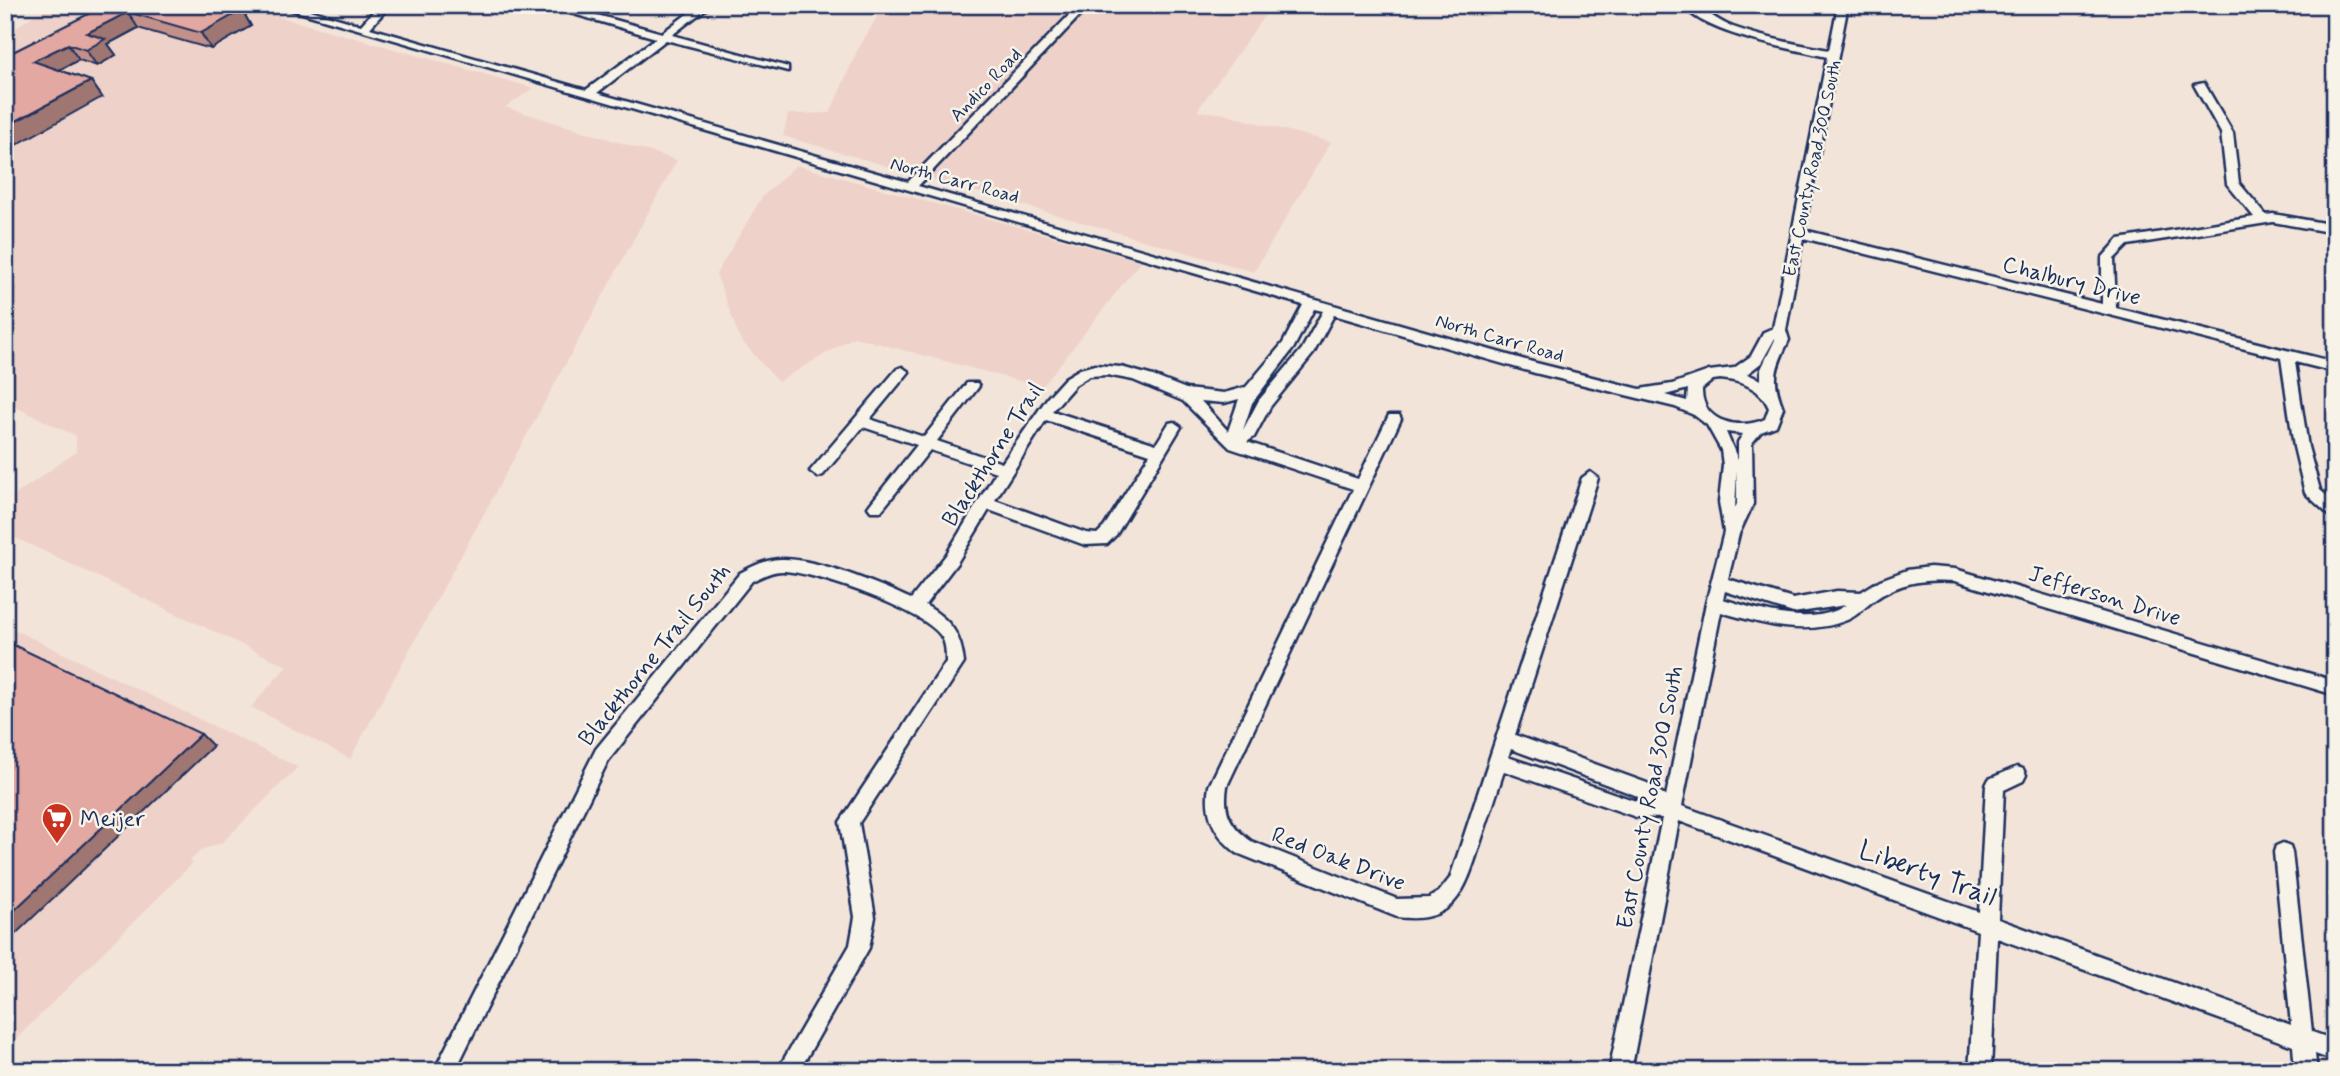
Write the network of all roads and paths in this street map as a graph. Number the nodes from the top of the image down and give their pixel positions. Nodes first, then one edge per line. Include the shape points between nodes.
1 (280, 5) edge
2 (385, 5) edge
3 (548, 5) edge
4 (706, 5) edge
5 (1085, 5) edge
6 (1843, 5) edge
7 (1688, 6) edge
8 (363, 29) junction
9 (667, 35) junction
10 (1835, 55) junction
11 (784, 69) dead end
12 (2200, 85) dead end
13 (588, 94) junction
14 (909, 187) junction
15 (2262, 219) junction
16 (2335, 229) edge
17 (1799, 233) junction
18 (1311, 302) junction
19 (1331, 308) junction
20 (2109, 311) junction
21 (1779, 330) junction
22 (2287, 355) junction
23 (2335, 367) edge
24 (901, 372) dead end
25 (1732, 374) junction
26 (1700, 381) junction
27 (972, 386) dead end
28 (1619, 390) junction
29 (1248, 392) junction
30 (1769, 393) junction
31 (1185, 394) junction
32 (1044, 414) junction
33 (1706, 416) junction
34 (1394, 419) dead end
35 (861, 421) junction
36 (1174, 427) dead end
37 (1755, 430) junction
38 (926, 443) junction
39 (1235, 444) junction
40 (1159, 451) junction
41 (1006, 470) junction
42 (818, 471) dead end
43 (1590, 478) dead end
44 (1360, 486) junction
45 (985, 503) junction
46 (876, 507) dead end
47 (2335, 512) edge
48 (1731, 534) junction
49 (1719, 583) junction
50 (1863, 599) junction
51 (1713, 603) junction
52 (915, 607) junction
53 (2335, 688) edge
54 (1507, 740) junction
55 (1500, 762) junction
56 (2017, 775) dead end
57 (1671, 810) junction
58 (2283, 852) dead end
59 (1988, 924) junction
60 (2302, 1039) junction
61 (2335, 1051) edge
62 (444, 1071) edge
63 (787, 1071) edge
64 (1620, 1071) edge
65 (1980, 1071) edge
66 (2306, 1071) edge

1 - 8 street, North Carr Road
2 - 8 street
3 - 9 street
4 - 9 street
5 - 14 street, Andico Road
6 - 10 street, East County Road 300 South
7 - 10 street via 1725,28
8 - 13 street, North Carr Road
9 - 11 street
9 - 13 street
10 - 17 street, East County Road 300 South
12 - 15 street via 2227,133 2233,184
13 - 14 street, North Carr Road
14 - 18 street, North Carr Road
15 - 16 street via 2288,219
15 - 20 street via 2124,242 2108,258
17 - 20 street, Chalbury Drive
17 - 21 street, East County Road 300 South
18 - 19 street, North Carr Road
18 - 29 street via 1289,344
19 - 28 street, North Carr Road
19 - 39 street via 1308,351 1264,404 1249,433
20 - 22 street, Chalbury Drive
21 - 25 street, East County Road 300 South via 1769,335 1751,366
21 - 30 street, East County Road 300 South via 1782,340 1768,369
22 - 23 street, Chalbury Drive
22 - 47 street via 2313,493
24 - 35 street
25 - 26 street
25 - 30 street
26 - 28 street, North Carr Road via 1664,390
26 - 33 street via 1693,395
27 - 38 street
28 - 33 street, North Carr Road via 1679,403
29 - 31 street, Blackthorne Trail via 1224,398
29 - 39 street via 1235,429
30 - 37 street via 1775,416
31 - 32 street, Blackthorne Trail via 1101,369 1072,379
31 - 39 street via 1220,435
32 - 40 street
32 - 41 street, Blackthorne Trail
33 - 37 street via 1732,429
33 - 48 street, East County Road 300 South via 1730,454 1732,481 1727,499
34 - 44 street, Red Oak Drive
35 - 38 street
35 - 42 street
36 - 40 street
37 - 48 street, East County Road 300 South via 1745,442 1745,504
38 - 41 street
38 - 46 street
39 - 44 street
40 - 45 street via 1101,540 1085,539
41 - 45 street, Blackthorne Trail
43 - 54 street, Red Oak Drive
44 - 55 street, Red Oak Drive via 1218,786 1217,818 1244,847 1417,912 1448,899 1458,883
45 - 52 street, Blackthorne Trail via 956,553
48 - 49 street, East County Road 300 South
49 - 50 street via 1794,606 1837,598
49 - 51 street, East County Road 300 South
50 - 51 street, Jefferson Drive via 1842,616 1807,623
50 - 53 street, Jefferson Drive via 1891,580 1917,573 1971,578
51 - 57 street, East County Road 300 South
52 - 62 street, Blackthorne Trail South via 812,567 783,564 746,577 602,755
52 - 63 street, Blackthorne Trail South via 944,625 954,643 955,663 849,822 864,916 859,948
54 - 55 street, Red Oak Drive
54 - 57 street via 1641,789
55 - 57 street, Liberty Trail via 1636,809
56 - 59 street via 1995,785
57 - 59 street, Liberty Trail
57 - 64 street, East County Road 300 South
58 - 60 street
59 - 60 street, Liberty Trail
59 - 65 street
60 - 61 street, Liberty Trail
60 - 66 street

